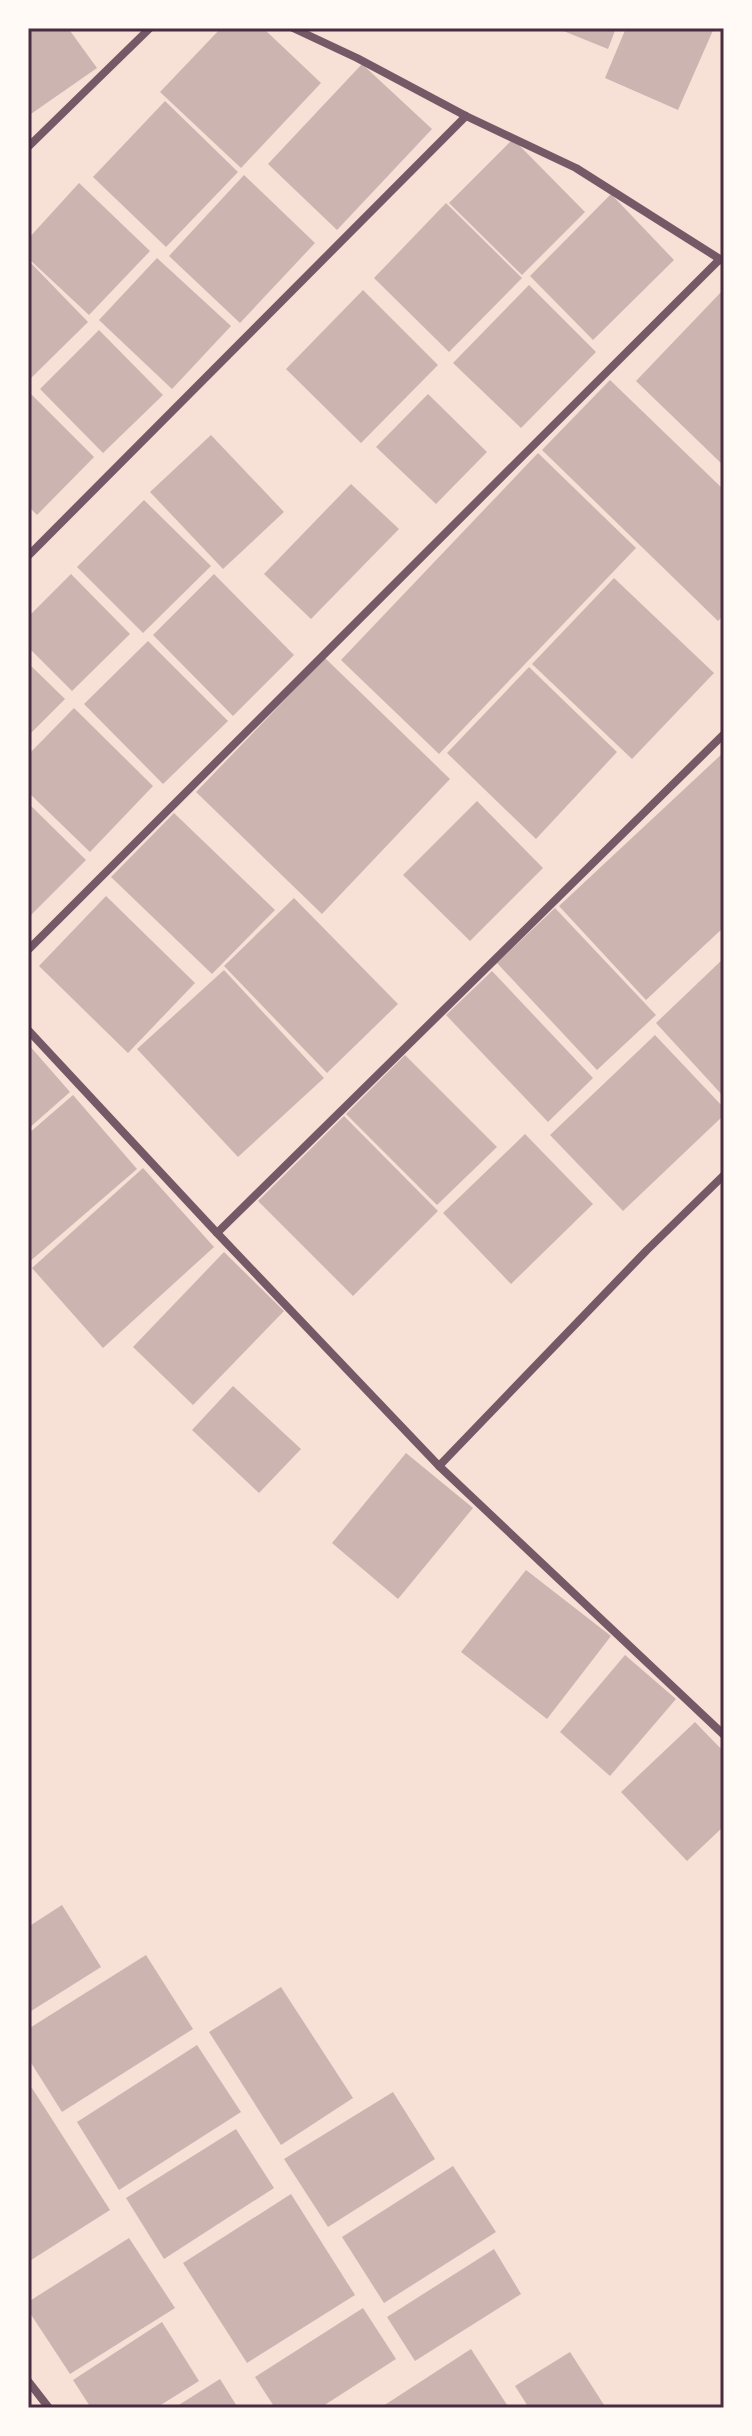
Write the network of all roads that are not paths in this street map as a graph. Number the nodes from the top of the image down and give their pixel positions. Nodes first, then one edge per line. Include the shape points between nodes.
1 (150, 28) edge
2 (293, 28) edge
3 (466, 116) junction
4 (28, 147) edge
5 (722, 260) edge
6 (28, 556) edge
7 (724, 734) edge
8 (28, 950) edge
9 (28, 1030) edge
10 (724, 1175) edge
11 (217, 1233) junction
12 (439, 1466) junction
13 (723, 1731) edge
14 (28, 2381) edge
15 (49, 2408) edge

1 - 4 street
2 - 3 street
3 - 5 street via 576,168
3 - 6 street
5 - 8 street
7 - 11 street
9 - 11 street
10 - 12 street
11 - 12 street
12 - 13 street
14 - 15 street

